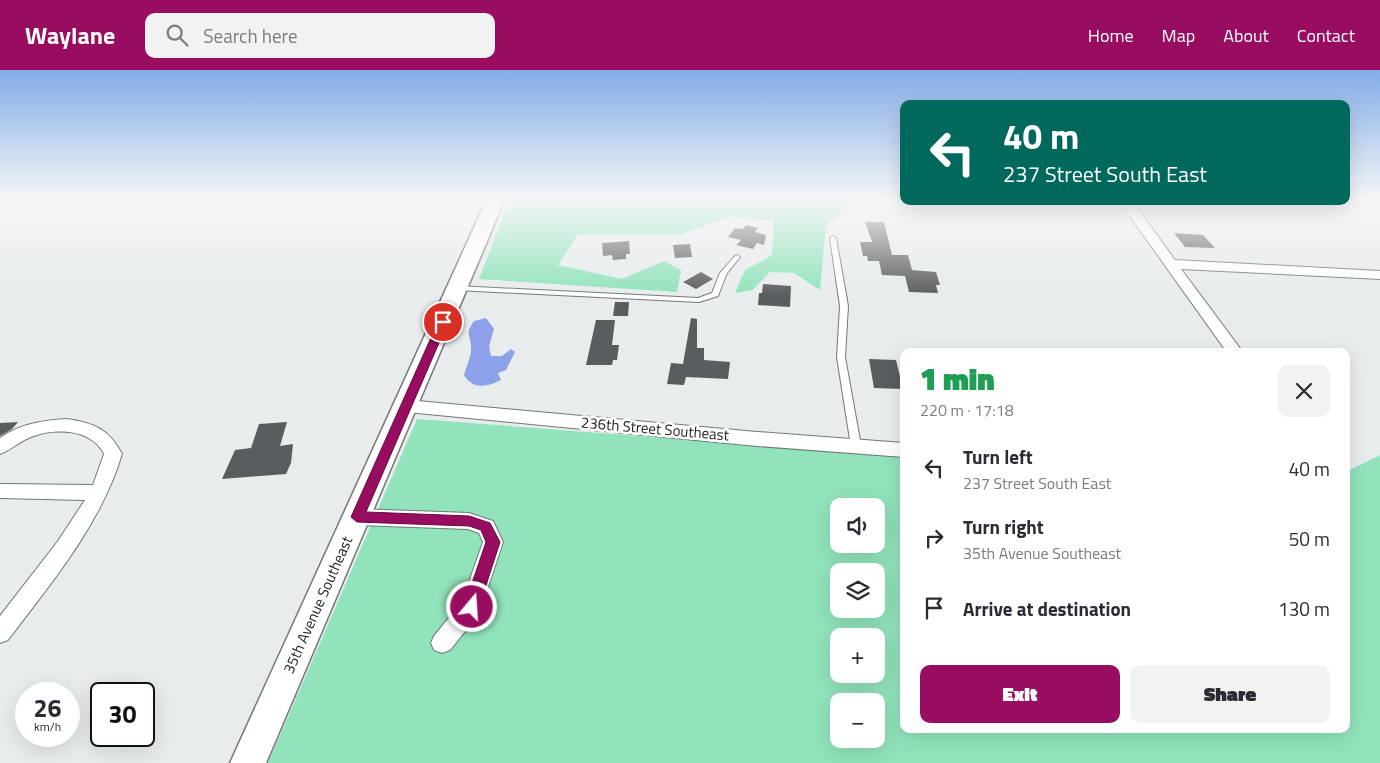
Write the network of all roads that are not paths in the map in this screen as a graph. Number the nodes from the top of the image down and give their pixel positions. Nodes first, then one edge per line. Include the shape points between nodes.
1 (482, 231) edge
2 (1147, 231) edge
3 (833, 238) dead end
4 (737, 257) dead end
5 (1171, 264) junction
6 (1380, 275) edge
7 (458, 288) junction
8 (1232, 348) edge
9 (407, 406) junction
10 (856, 446) junction
11 (0, 447) edge
12 (900, 450) edge
13 (0, 491) edge
14 (100, 492) junction
15 (357, 517) junction
16 (0, 632) edge
17 (442, 643) dead end
18 (248, 763) edge

1 - 7 street, 35th Avenue Southeast
2 - 5 street
3 - 10 lane via 844,306 841,357
4 - 7 lane via 715,294 700,300
5 - 6 street
5 - 8 street
7 - 9 street, 35th Avenue Southeast
9 - 10 street, 236th Street Southeast
9 - 15 street, 35th Avenue Southeast
10 - 12 street, 236th Street Southeast
11 - 14 street via 10,437 40,428 59,426 89,431 105,441 113,454
13 - 14 street
14 - 16 street via 65,547
15 - 17 street via 469,521 486,526 493,542 472,607
15 - 18 street, 35th Avenue Southeast

